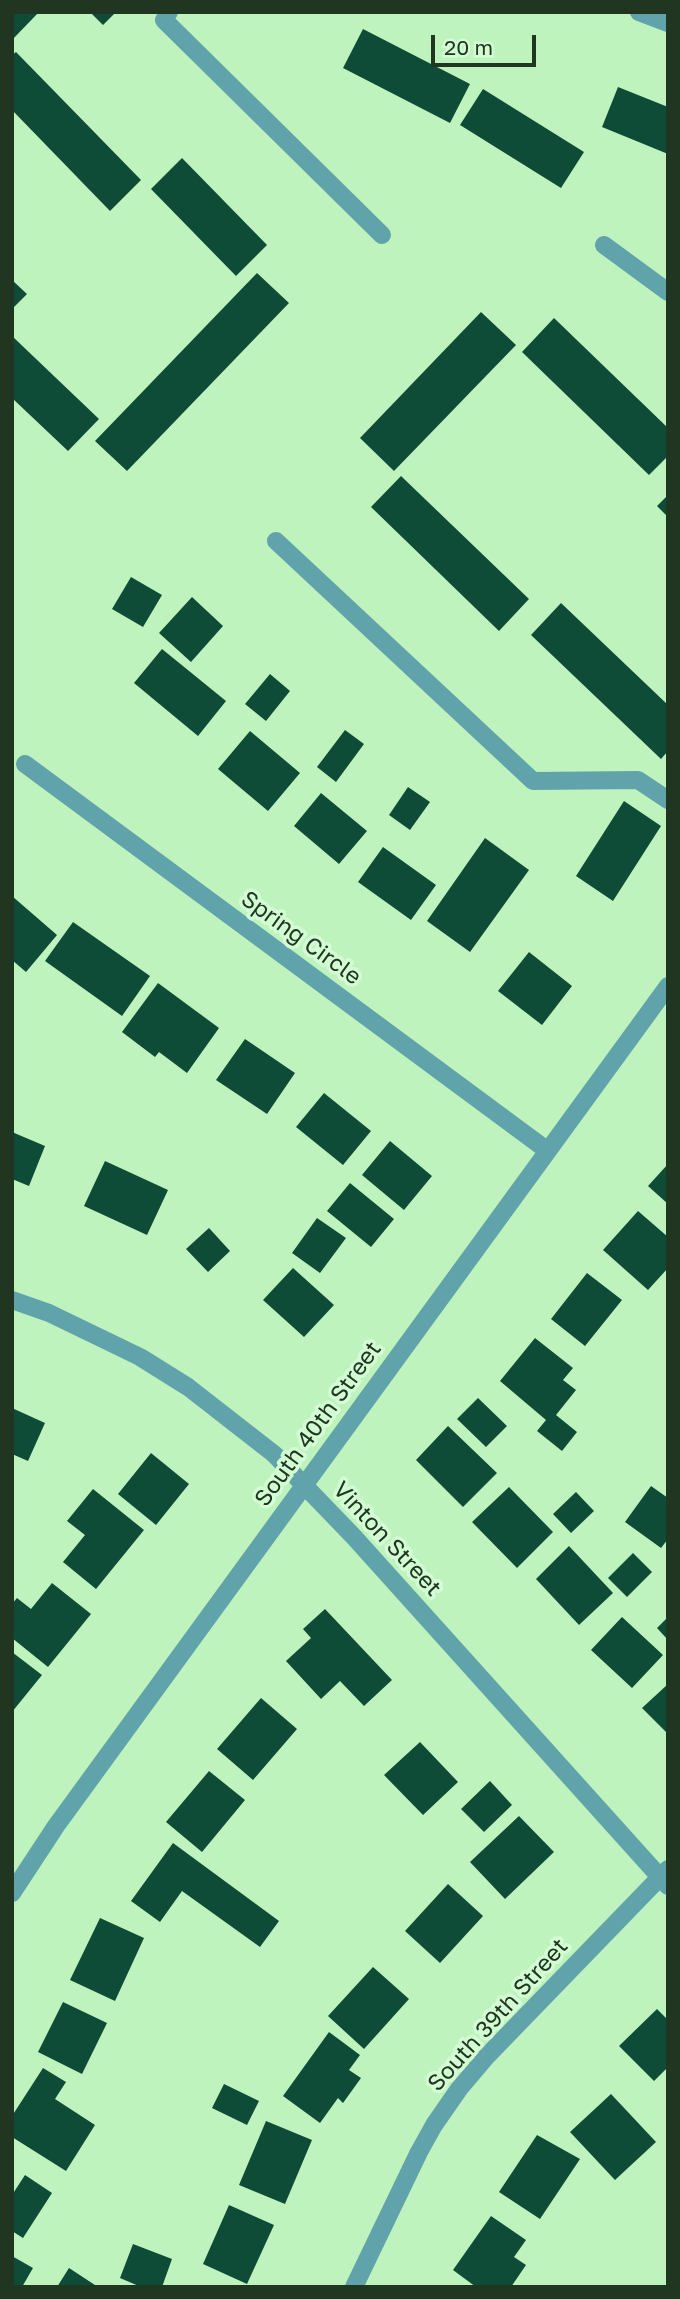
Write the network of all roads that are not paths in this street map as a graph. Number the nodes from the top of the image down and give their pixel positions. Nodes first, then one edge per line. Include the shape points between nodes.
1 (169, 12) edge
2 (639, 12) edge
3 (668, 23) edge
4 (382, 235) dead end
5 (604, 245) dead end
6 (668, 292) edge
7 (276, 541) dead end
8 (24, 764) dead end
9 (668, 800) edge
10 (668, 986) edge
11 (548, 1151) junction
12 (12, 1300) edge
13 (303, 1485) junction
14 (665, 1878) edge
15 (12, 1893) edge
16 (354, 2287) edge

1 - 4 street via 164,20
2 - 3 street
5 - 6 street
7 - 9 street via 533,782 638,780
8 - 11 street, Spring Circle
10 - 11 street, South 40th Street
11 - 13 street, South 40th Street
12 - 13 street, Vinton Street via 140,1357 188,1387 274,1454
13 - 14 street, Vinton Street
13 - 15 street, South 40th Street via 56,1825
14 - 16 street, South 39th Street via 459,2089 419,2152

